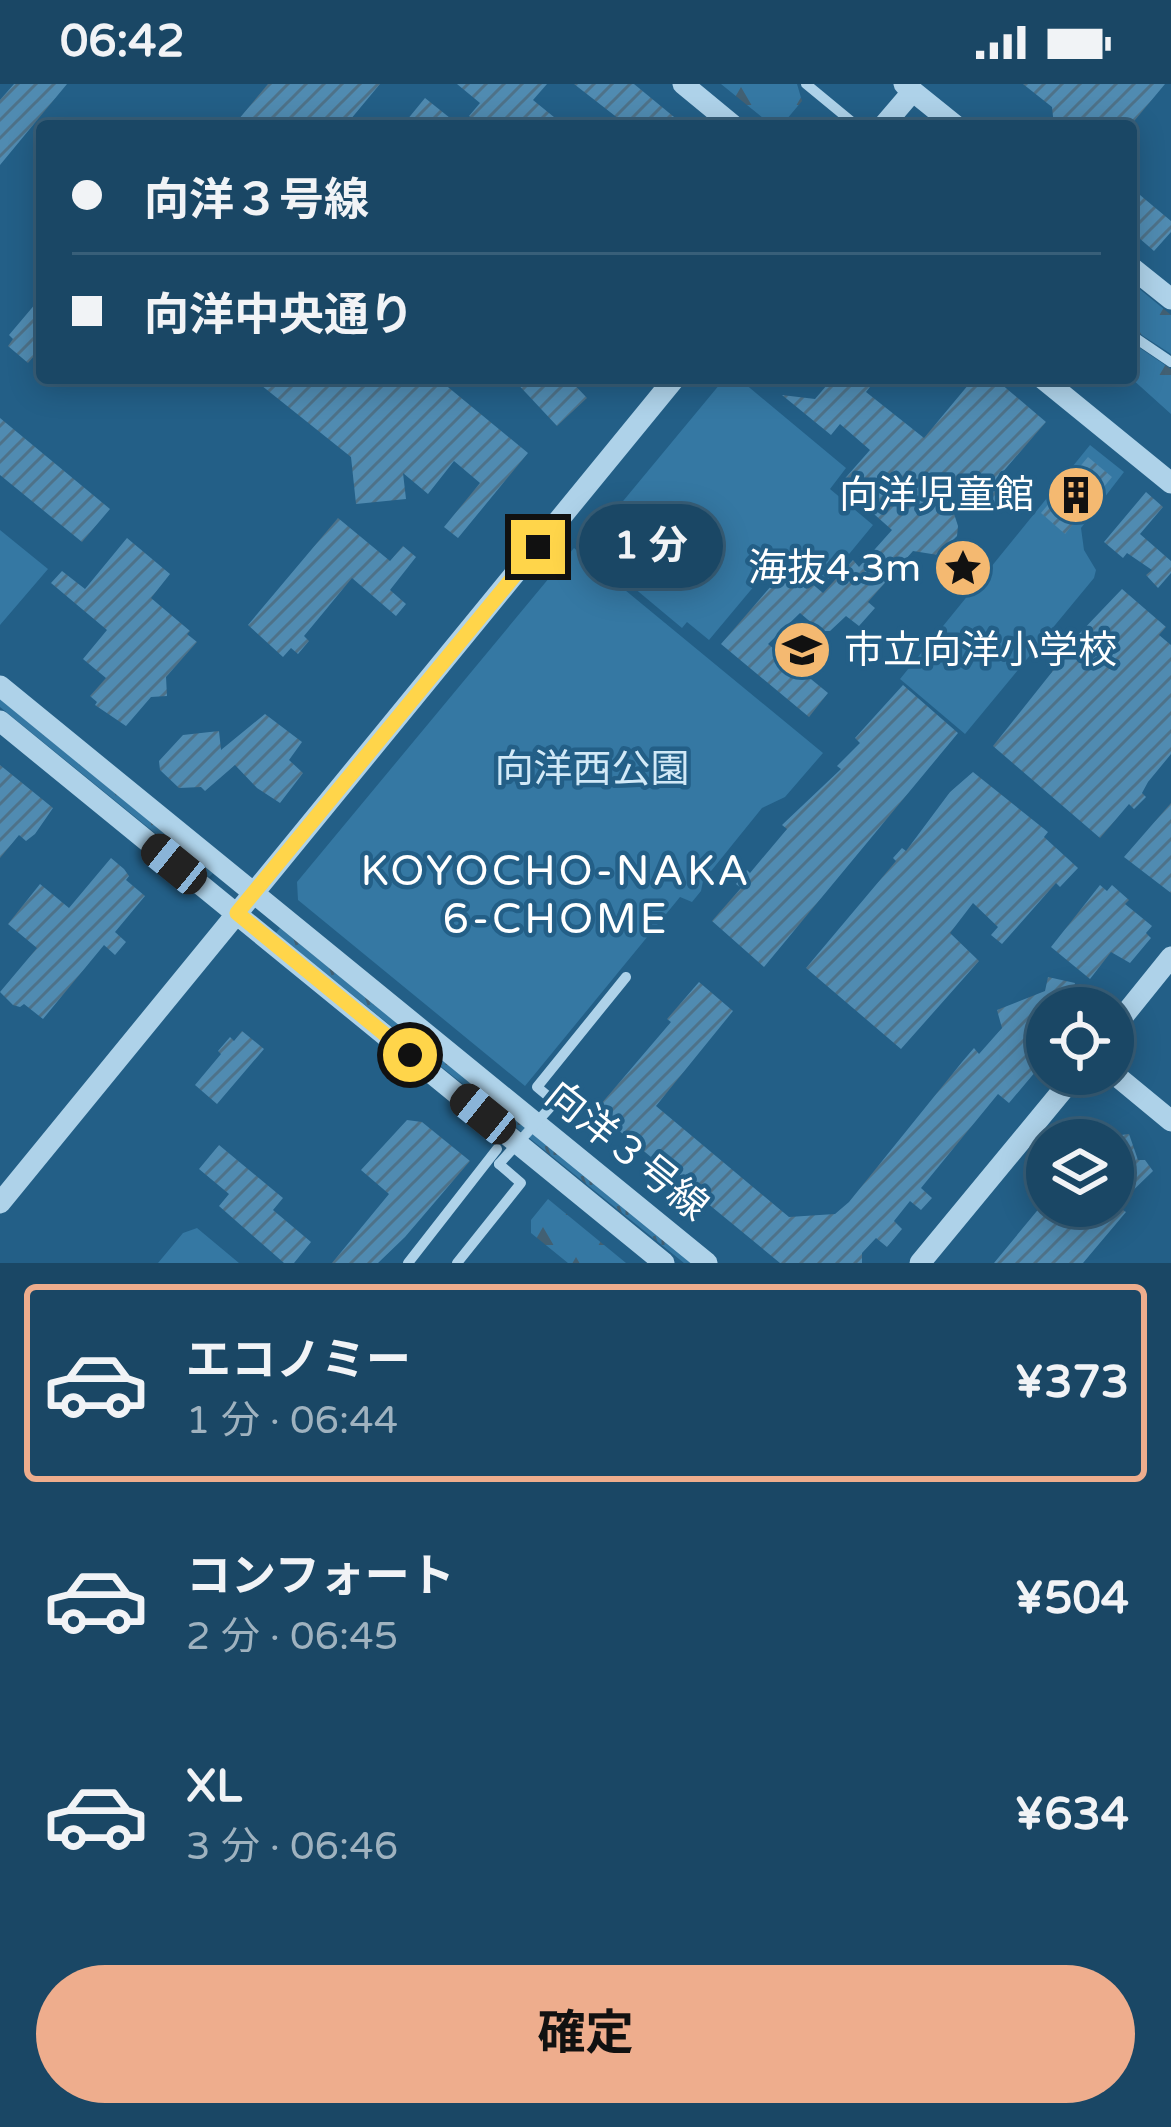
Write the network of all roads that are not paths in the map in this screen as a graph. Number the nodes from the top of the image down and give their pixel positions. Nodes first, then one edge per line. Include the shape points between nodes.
1 (683, 84) edge
2 (806, 84) edge
3 (908, 88) edge
4 (727, 120) edge
5 (850, 120) edge
6 (887, 120) edge
7 (948, 120) edge
8 (1137, 272) edge
9 (1171, 299) edge
10 (1137, 339) edge
11 (1171, 362) edge
12 (670, 384) edge
13 (1049, 384) edge
14 (1171, 483) edge
15 (0, 686) edge
16 (0, 722) edge
17 (253, 893) junction
18 (237, 913) junction
19 (1171, 957) edge
20 (626, 977) dead end
21 (1134, 1003) edge
22 (1134, 1090) edge
23 (1059, 1095) edge
24 (1171, 1121) edge
25 (496, 1150) dead end
26 (0, 1203) edge
27 (408, 1263) edge
28 (457, 1263) edge
29 (664, 1263) edge
30 (707, 1263) edge
31 (920, 1263) edge

1 - 4 street
2 - 5 street
3 - 6 street
3 - 7 street
8 - 9 street
10 - 11 street
12 - 17 street
13 - 14 street
15 - 17 street, 向洋３号線
16 - 18 street, 向洋３号線
17 - 18 street
17 - 30 street, 向洋３号線
18 - 26 street
18 - 29 street, 向洋３号線
19 - 21 street
20 - 28 street, bridge via 537,1087 555,1102 499,1164 521,1183
22 - 24 street
23 - 31 street
25 - 27 street

